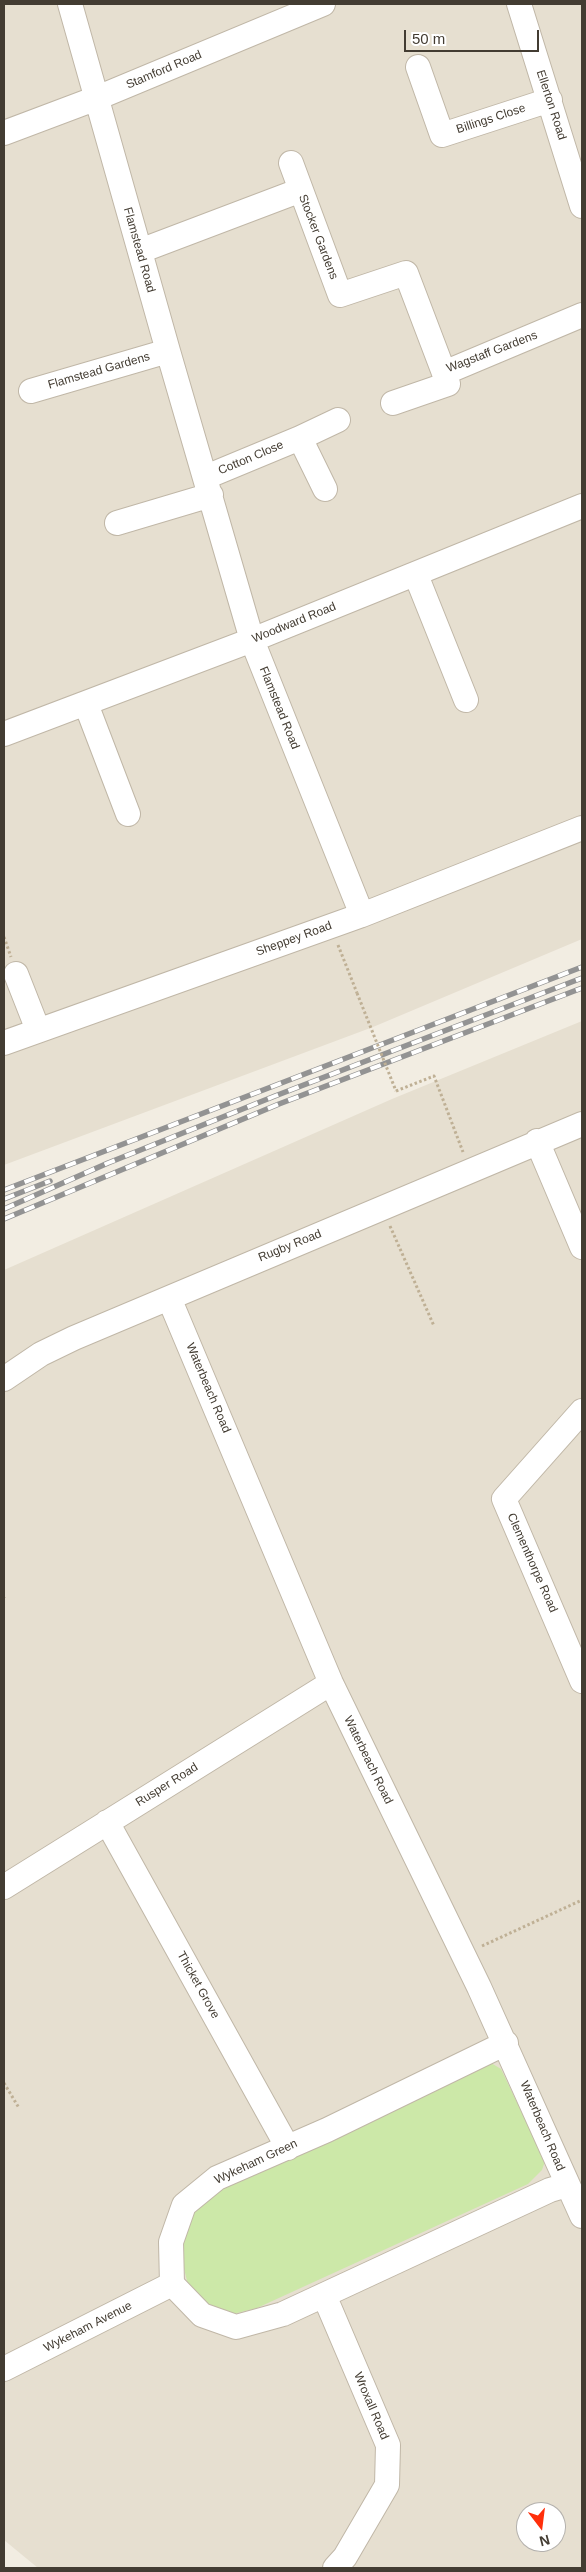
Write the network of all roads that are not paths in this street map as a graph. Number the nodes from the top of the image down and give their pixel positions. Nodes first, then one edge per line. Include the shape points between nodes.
1 (70, 4) edge
2 (323, 4) edge
3 (519, 4) edge
4 (278, 12) edge
5 (418, 67) dead end
6 (97, 98) junction
7 (550, 100) junction
8 (4, 133) edge
9 (291, 163) dead end
10 (578, 171) edge
11 (301, 190) junction
12 (582, 206) edge
13 (140, 251) junction
14 (406, 273) joint
15 (582, 315) edge
16 (168, 352) junction
17 (447, 382) junction
18 (31, 390) dead end
19 (393, 403) dead end
20 (338, 420) dead end
21 (300, 438) junction
22 (209, 486) junction
23 (325, 489) dead end
24 (582, 506) edge
25 (118, 523) dead end
26 (416, 575) junction
27 (252, 640) junction
28 (466, 700) dead end
29 (86, 704) junction
30 (4, 734) edge
31 (128, 814) dead end
32 (582, 828) edge
33 (362, 915) junction
34 (16, 974) dead end
35 (38, 1030) junction
36 (4, 1043) edge
37 (582, 1124) edge
38 (537, 1141) junction
39 (582, 1247) edge
40 (169, 1298) junction
41 (4, 1379) edge
42 (582, 1411) edge
43 (582, 1681) edge
44 (331, 1683) junction
45 (108, 1822) junction
46 (4, 1887) edge
47 (506, 2043) junction
48 (288, 2148) junction
49 (567, 2185) junction
50 (582, 2216) edge
51 (172, 2284) junction
52 (324, 2295) junction
53 (4, 2369) edge
54 (335, 2568) edge

1 - 6 street, Flamstead Road
2 - 4 street, Stamford Road
3 - 7 street, Ellerton Road
4 - 6 street, Stamford Road
5 - 7 street, Billings Close via 442,135
6 - 8 street, Stamford Road
6 - 13 street, Flamstead Road
7 - 10 street, Ellerton Road
9 - 11 street
10 - 12 street, Ellerton Road
11 - 13 street, Stocker Gardens
11 - 14 street, Stocker Gardens via 340,295
13 - 16 street, Flamstead Road
14 - 17 street, Wagstaff Gardens
15 - 17 street, Wagstaff Gardens
16 - 18 street, Flamstead Gardens
16 - 22 street, Flamstead Road
17 - 19 street
20 - 21 street
21 - 22 street, Cotton Close
21 - 23 street, Cotton Close
22 - 25 street
22 - 27 street, Flamstead Road
24 - 26 street, Woodward Road
26 - 27 street, Woodward Road
26 - 28 street
27 - 29 street, Woodward Road
27 - 33 street, Flamstead Road
29 - 30 street, Woodward Road
29 - 31 street
32 - 33 street, Sheppey Road
33 - 35 street, Sheppey Road
34 - 35 street
35 - 36 street, Sheppey Road
37 - 38 street, Rugby Road
38 - 39 street
38 - 40 street, Rugby Road
40 - 41 street, Rugby Road via 41,1354
40 - 44 street, Waterbeach Road
42 - 43 street, Clementhorpe Road via 504,1499
44 - 45 street, Rusper Road
44 - 47 street, Waterbeach Road
45 - 46 street, Rusper Road
45 - 48 street, Thicket Grove
47 - 48 street, Wykeham Green
47 - 49 street, Waterbeach Road
48 - 51 street, Wykeham Green via 216,2178 184,2205 170,2242
49 - 50 street, Waterbeach Road
49 - 52 street
51 - 52 street via 202,2314 236,2327 283,2314
51 - 53 street, Wykeham Avenue
52 - 54 street, Wroxall Road via 388,2445 387,2485 345,2557

